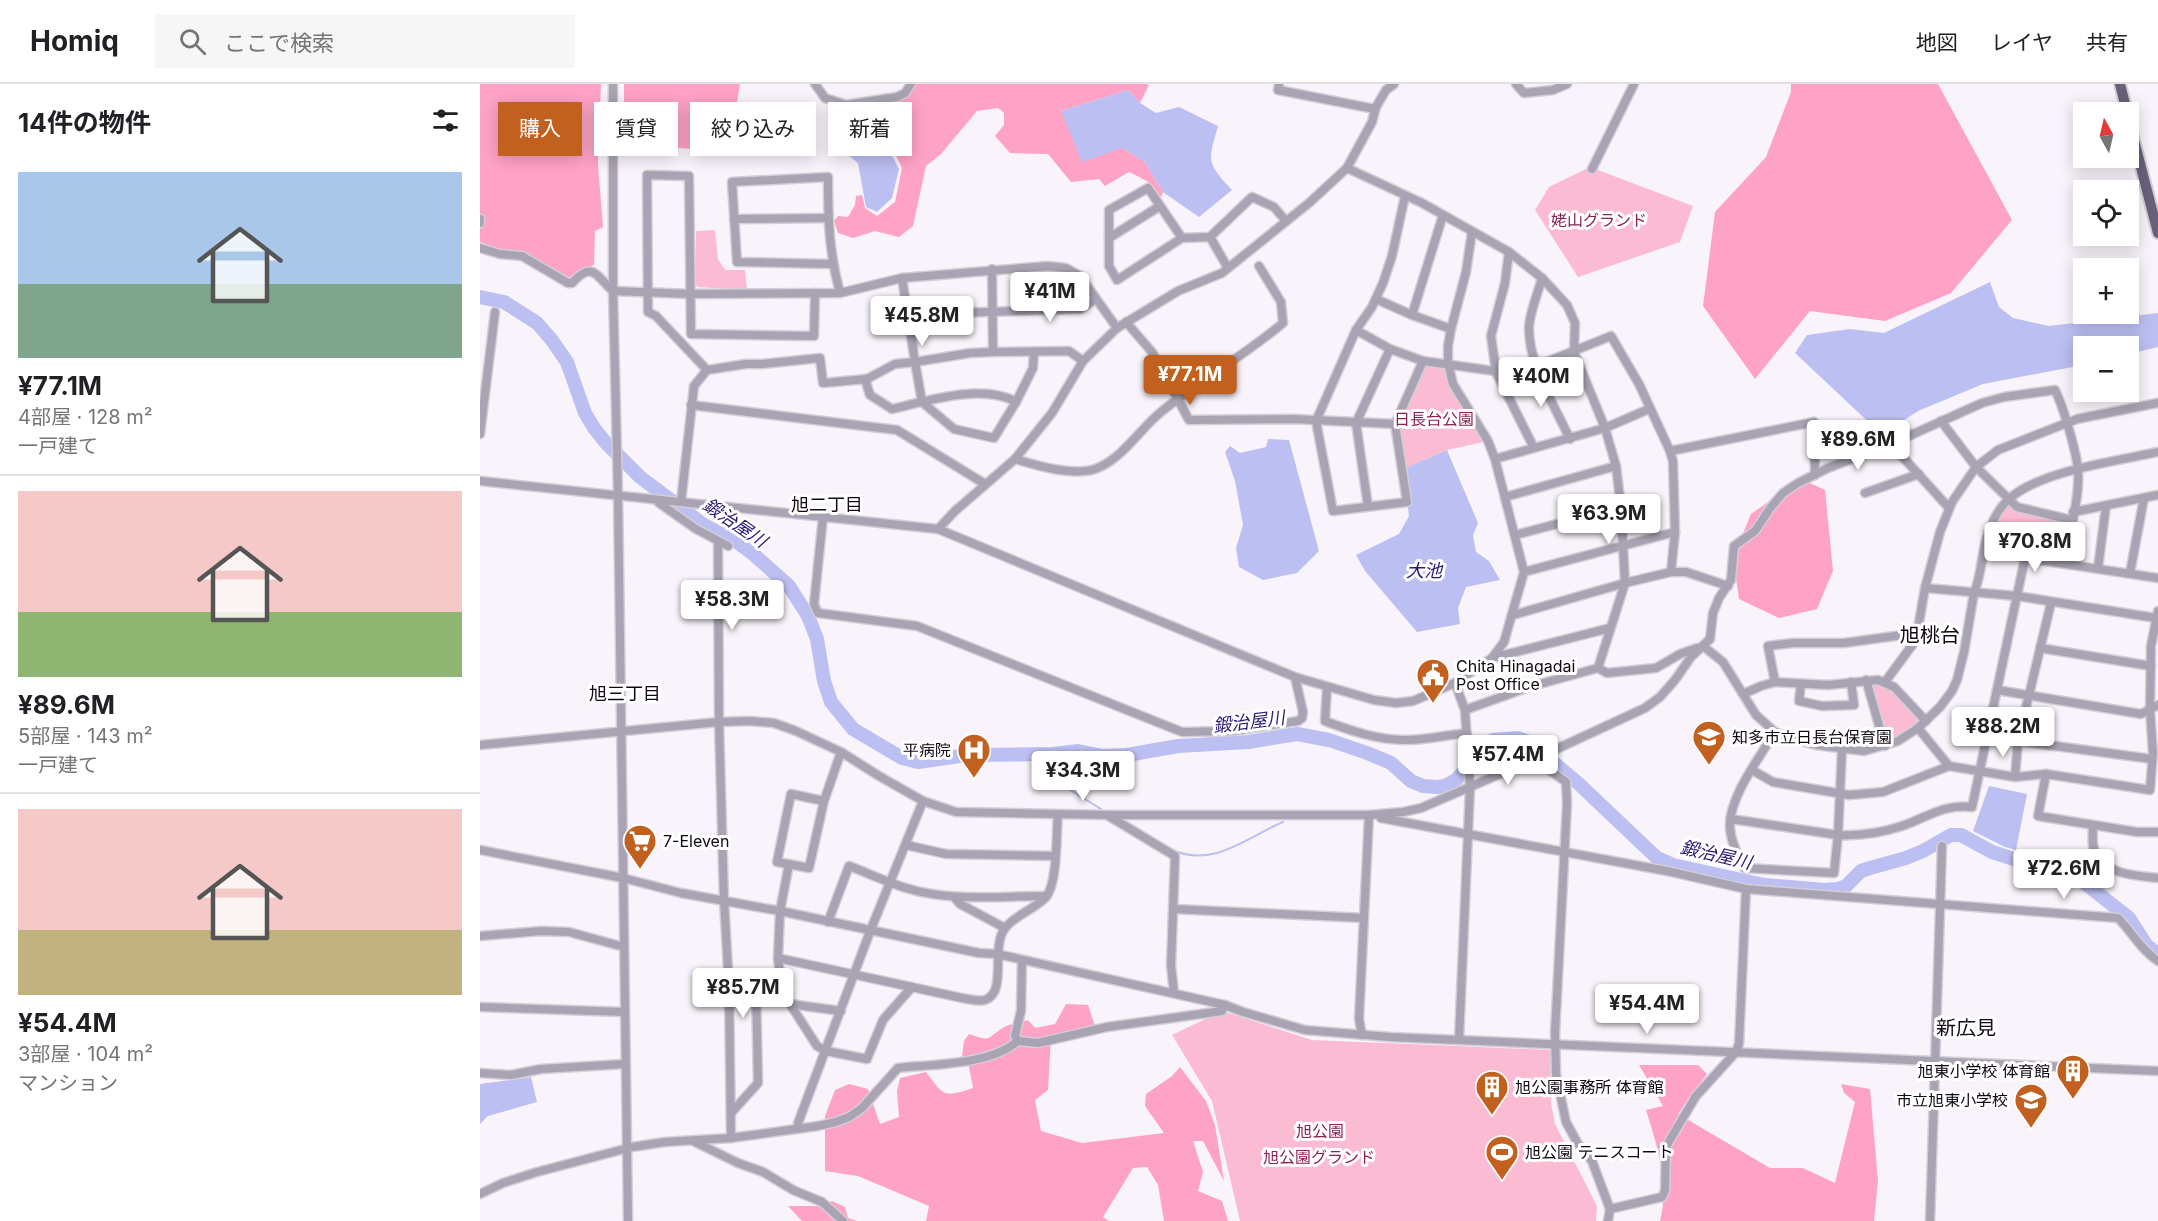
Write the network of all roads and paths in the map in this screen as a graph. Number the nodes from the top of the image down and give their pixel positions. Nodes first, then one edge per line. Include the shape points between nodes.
1 (613, 84) edge
2 (815, 84) edge
3 (911, 84) edge
4 (1279, 84) edge
5 (1394, 84) edge
6 (1516, 84) edge
7 (1567, 84) edge
8 (1634, 84) edge
9 (2120, 84) edge
10 (2124, 102) edge
11 (1375, 109) junction
12 (2139, 160) edge
13 (1347, 168) junction
14 (1593, 169) dead end
15 (1406, 196) junction
16 (1160, 206) junction
17 (1443, 215) junction
18 (828, 218) junction
19 (734, 219) junction
20 (1286, 221) junction
21 (1472, 232) junction
22 (2158, 233) edge
23 (1210, 237) junction
24 (1109, 238) junction
25 (1182, 238) junction
26 (480, 248) edge
27 (1509, 252) junction
28 (832, 264) junction
29 (1259, 266) dead end
30 (1228, 268) junction
31 (992, 269) junction
32 (902, 278) junction
33 (1542, 278) junction
34 (613, 291) junction
35 (840, 292) junction
36 (648, 293) junction
37 (815, 293) junction
38 (690, 294) junction
39 (1096, 299) junction
40 (1376, 299) junction
41 (993, 310) junction
42 (495, 312) dead end
43 (1412, 315) junction
44 (908, 319) junction
45 (1126, 322) junction
46 (1117, 328) junction
47 (1451, 329) junction
48 (1356, 330) junction
49 (1390, 350) junction
50 (993, 352) junction
51 (1034, 352) junction
52 (1574, 352) junction
53 (1083, 361) junction
54 (1423, 361) junction
55 (915, 362) junction
56 (1448, 363) junction
57 (1537, 367) junction
58 (707, 370) junction
59 (1496, 372) junction
60 (865, 379) junction
61 (1178, 399) junction
62 (922, 402) junction
63 (1016, 402) junction
64 (2158, 403) edge
65 (691, 405) junction
66 (1649, 409) junction
67 (1316, 421) junction
68 (1941, 421) junction
69 (1356, 423) junction
70 (2066, 423) junction
71 (1395, 424) junction
72 (1605, 428) junction
73 (480, 434) edge
74 (1569, 439) junction
75 (1891, 444) junction
76 (1534, 448) junction
77 (1670, 451) junction
78 (2158, 452) edge
79 (1015, 459) junction
80 (1495, 459) junction
81 (1616, 466) junction
82 (1976, 467) junction
83 (2078, 470) junction
84 (1919, 474) junction
85 (1815, 475) junction
86 (480, 481) edge
87 (985, 484) junction
88 (1865, 493) dead end
89 (618, 495) junction
90 (2158, 495) edge
91 (1505, 496) junction
92 (2144, 498) junction
93 (2009, 499) junction
94 (660, 500) junction
95 (681, 502) junction
96 (1368, 506) junction
97 (2106, 506) junction
98 (1621, 507) junction
99 (1949, 508) junction
100 (2072, 516) junction
101 (823, 517) junction
102 (938, 529) junction
103 (1675, 532) junction
104 (1515, 535) junction
105 (718, 541) junction
106 (1622, 545) junction
107 (728, 546) dead end
108 (2064, 563) junction
109 (2098, 567) junction
110 (1524, 572) junction
111 (1671, 572) junction
112 (2130, 573) junction
113 (2158, 578) edge
114 (1625, 583) junction
115 (1728, 586) junction
116 (1925, 588) junction
117 (1974, 593) junction
118 (2017, 596) junction
119 (2051, 603) junction
120 (2157, 614) edge
121 (1513, 615) junction
122 (1610, 628) junction
123 (1917, 633) junction
124 (1703, 646) junction
125 (2155, 647) edge
126 (2040, 648) junction
127 (1492, 658) junction
128 (2151, 666) junction
129 (1598, 668) junction
130 (1295, 677) junction
131 (1866, 680) junction
132 (1775, 682) junction
133 (1851, 682) junction
134 (1885, 682) junction
135 (1455, 683) junction
136 (1801, 684) junction
137 (1327, 687) junction
138 (1997, 690) junction
139 (1743, 694) junction
140 (2030, 696) junction
141 (2154, 707) edge
142 (1465, 710) junction
143 (1926, 721) junction
144 (719, 722) junction
145 (1918, 728) junction
146 (620, 731) junction
147 (1775, 732) junction
148 (1467, 733) junction
149 (2018, 741) junction
150 (480, 745) edge
151 (1885, 746) junction
152 (1842, 750) junction
153 (841, 752) junction
154 (1535, 759) junction
155 (2152, 759) junction
156 (1949, 766) junction
157 (1752, 770) junction
158 (1978, 770) junction
159 (2046, 774) junction
160 (2015, 777) junction
161 (1470, 788) junction
162 (2154, 789) edge
163 (1840, 793) junction
164 (824, 801) junction
165 (923, 801) junction
166 (1058, 815) junction
167 (1107, 815) junction
168 (1369, 815) junction
169 (1731, 819) junction
170 (2093, 825) junction
171 (2158, 832) edge
172 (1468, 834) junction
173 (1838, 836) junction
174 (906, 845) junction
175 (1942, 846) dead end
176 (480, 850) edge
177 (1564, 853) junction
178 (1055, 856) junction
179 (789, 864) junction
180 (623, 878) junction
181 (2158, 878) edge
182 (890, 882) junction
183 (1746, 889) junction
184 (1046, 896) junction
185 (954, 897) junction
186 (724, 900) junction
187 (1941, 904) junction
188 (1174, 909) junction
189 (780, 911) junction
190 (1365, 918) junction
191 (828, 922) junction
192 (1005, 928) junction
193 (871, 930) junction
194 (480, 936) edge
195 (624, 947) junction
196 (997, 954) junction
197 (778, 958) junction
198 (1022, 960) junction
199 (2158, 961) edge
200 (855, 974) junction
201 (729, 987) junction
202 (912, 987) junction
203 (1174, 993) junction
204 (790, 1004) junction
205 (1226, 1005) junction
206 (480, 1007) edge
207 (841, 1011) junction
208 (624, 1012) junction
209 (1362, 1035) junction
210 (1459, 1040) junction
211 (1018, 1041) junction
212 (1556, 1044) junction
213 (826, 1051) junction
214 (1736, 1052) junction
215 (1935, 1060) junction
216 (625, 1065) junction
217 (2158, 1071) edge
218 (480, 1073) edge
219 (730, 1113) junction
220 (798, 1128) junction
221 (731, 1138) junction
222 (695, 1141) junction
223 (626, 1148) junction
224 (480, 1194) edge
225 (1610, 1209) junction
226 (628, 1221) edge
227 (843, 1221) edge
228 (1608, 1221) edge
229 (1930, 1221) edge

1 - 34 street
2 - 3 street via 825,98 846,105 897,97
4 - 11 street via 1278,90
5 - 11 street
6 - 7 street via 1524,93 1553,90
8 - 14 street
9 - 10 main road
11 - 13 street
12 - 22 main road
13 - 15 street
13 - 20 street
15 - 17 street
15 - 40 street via 1392,256
16 - 24 street
16 - 24 street via 1148,188 1109,210
16 - 25 street
17 - 21 street
17 - 43 street
18 - 19 street
18 - 19 street via 828,177 732,182
18 - 28 street
19 - 28 street via 737,262
20 - 23 street via 1274,207 1252,197
20 - 30 street
21 - 27 street
21 - 47 street
23 - 25 street
23 - 30 street
24 - 25 street via 1109,266 1117,279
26 - 34 street via 522,256 568,283 591,271
27 - 33 street
27 - 59 street via 1491,336
28 - 35 street
29 - 61 street via 1281,302 1283,323
30 - 45 street via 1178,291
31 - 32 street
31 - 39 street via 1066,268 1080,276
31 - 41 street
32 - 35 street
32 - 44 street
33 - 52 street via 1567,305 1575,323
33 - 57 street via 1529,325
34 - 36 street
34 - 89 street
35 - 37 street
36 - 38 street
36 - 38 street via 647,175 689,176
36 - 58 street via 648,312
37 - 38 street
37 - 38 street via 814,336 691,334
39 - 41 street via 1080,309
39 - 46 street
40 - 43 street
40 - 48 street
41 - 44 street
41 - 50 street
42 - 73 street
43 - 47 street
44 - 55 street
45 - 46 street
45 - 61 street via 1152,352
46 - 53 street
47 - 56 street
48 - 49 street
48 - 67 street
49 - 54 street
49 - 69 street
50 - 51 street
50 - 55 street
51 - 53 street via 1069,351
51 - 63 street via 1034,368
52 - 57 street
52 - 66 street via 1611,336
52 - 72 street
53 - 79 street via 1052,413
54 - 56 street
54 - 71 street
55 - 60 street via 895,364
55 - 62 street
56 - 59 street
56 - 80 street via 1453,384
57 - 59 street via 1516,374
57 - 74 street
58 - 60 street via 820,358 823,384
58 - 65 street via 694,386
59 - 76 street
60 - 62 street via 870,395 892,409
61 - 67 street via 1189,420
61 - 79 street via 1099,468 1075,471
62 - 63 street via 968,394 1004,395
62 - 63 street via 954,429 994,438
64 - 70 street
65 - 87 street via 897,430
65 - 95 street
66 - 72 street
66 - 77 street
67 - 69 street
67 - 96 street via 1333,510
68 - 70 street via 2004,397 2055,390
68 - 75 street
68 - 82 street
69 - 71 street
69 - 96 street
70 - 82 street via 1998,450
70 - 83 street
71 - 96 street via 1407,502
72 - 74 street
72 - 81 street
74 - 76 street
75 - 84 street
75 - 85 street
76 - 80 street
77 - 85 street via 1814,422
77 - 103 street
78 - 83 street
79 - 87 street
80 - 91 street
81 - 91 street
81 - 98 street
82 - 93 street
82 - 99 street
83 - 93 street via 2038,481
83 - 100 street
84 - 88 street
84 - 99 street
85 - 115 street via 1783,493 1755,531 1734,546
86 - 89 street
87 - 102 street
89 - 94 street
89 - 146 street
90 - 92 street
91 - 104 street
92 - 97 street
92 - 112 street
93 - 100 street via 2017,507
93 - 117 street via 1990,528
94 - 95 street
94 - 105 street
95 - 101 street
97 - 100 street
97 - 109 street
98 - 104 street
98 - 106 street
99 - 116 street
100 - 108 street
101 - 102 street
101 - 130 street via 814,604 818,613 917,626 1182,732 1233,731 1298,721 1303,712
102 - 130 street
103 - 106 street
103 - 111 street
104 - 110 street
105 - 107 street
105 - 144 street
106 - 110 street
106 - 114 street
108 - 109 street
108 - 118 street via 2025,558
109 - 112 street
110 - 121 street
111 - 114 street
111 - 115 street via 1686,572
112 - 113 street
114 - 121 street
114 - 122 street
115 - 124 street via 1713,613 1710,639
116 - 117 street
116 - 123 street
117 - 118 street
117 - 143 street via 1957,680
118 - 119 street
118 - 138 street
119 - 120 street
119 - 126 street
120 - 125 street
121 - 127 street via 1504,642
122 - 127 street
122 - 129 street
123 - 132 street via 1844,644 1768,646
123 - 134 street
124 - 129 street via 1656,668 1607,673
124 - 139 street via 1723,662
124 - 154 street via 1645,708
125 - 128 street
126 - 128 street
126 - 140 street
127 - 135 street
128 - 141 street
129 - 142 street
130 - 137 street
131 - 133 street
131 - 134 street
131 - 151 street
132 - 136 street
132 - 139 street
133 - 136 street
133 - 136 street via 1854,705 1822,706 1799,701
134 - 143 street
135 - 137 street via 1413,701 1396,703
135 - 142 street
137 - 148 street via 1325,721 1348,730 1406,740
138 - 140 street
138 - 158 street
139 - 147 street via 1756,715
140 - 141 street via 2141,714
140 - 149 street
141 - 155 street
142 - 148 street
143 - 145 street
144 - 146 street
144 - 153 street via 774,723
144 - 186 street
145 - 151 street
145 - 156 street
146 - 150 street
146 - 180 street
147 - 152 street
147 - 157 street
148 - 161 street
149 - 155 street
149 - 160 street
151 - 152 street via 1864,751
152 - 163 street
153 - 164 street
153 - 165 street
154 - 161 street
154 - 177 street via 1566,782
155 - 162 street
156 - 158 street
156 - 163 street via 1883,792
157 - 163 street via 1773,782
157 - 169 street via 1737,796
158 - 160 street
158 - 173 street via 1972,807 1948,807 1879,832
159 - 160 street
159 - 162 street
159 - 170 street via 2038,816
161 - 168 street via 1421,808
161 - 172 street
163 - 173 street
164 - 179 street via 809,868
164 - 179 street via 790,794 777,862
165 - 166 street via 956,812
165 - 174 street
166 - 167 street
166 - 178 street
167 - 168 street
167 - 188 street via 1176,856
168 - 172 street
168 - 190 street
169 - 173 street
169 - 173 street via 1734,846 1744,868 1834,873
170 - 171 street
170 - 181 street via 2095,853 2109,867
172 - 177 street
172 - 210 street
174 - 178 street via 946,854
174 - 182 street
175 - 187 street
176 - 180 street
177 - 183 street
177 - 212 street
178 - 184 street via 1052,884
179 - 189 street
180 - 186 street
180 - 195 street
182 - 185 street
182 - 191 street via 849,866
182 - 193 street
183 - 187 street
183 - 214 street via 1740,1044
184 - 185 street
184 - 192 street
185 - 192 street
186 - 189 street
186 - 201 street
187 - 199 street via 2118,918
187 - 215 street
188 - 190 street
188 - 203 street
189 - 191 street
189 - 197 street
190 - 209 street via 1359,1019
191 - 193 street
192 - 196 street
193 - 196 street
193 - 200 street
194 - 195 street via 569,932
195 - 208 street
196 - 198 street
196 - 202 street via 998,986 993,995 983,1000
197 - 200 street
197 - 204 street via 780,982
198 - 203 street
198 - 211 street
200 - 202 street
200 - 207 street
201 - 219 street
201 - 219 street via 756,987 758,1083
202 - 213 street via 883,1020 867,1059
203 - 205 street
204 - 207 street
204 - 213 street via 817,1046
205 - 209 street via 1305,1030
205 - 211 street via 1222,1011 1107,1027 1038,1043
206 - 208 street
207 - 213 street
208 - 216 street
209 - 210 street
210 - 212 street
211 - 220 street via 1004,1051 984,1057 898,1068 849,1117
212 - 214 street
212 - 225 street via 1556,1074 1566,1122 1592,1161
213 - 220 street
214 - 215 street
214 - 225 street via 1696,1096 1666,1147 1662,1197
215 - 217 street
215 - 229 street
216 - 218 street via 541,1069 511,1075
216 - 223 street
219 - 221 street
220 - 221 street
221 - 222 street
222 - 223 street
222 - 227 street via 822,1202
223 - 224 street via 502,1183
223 - 226 street
225 - 228 street

